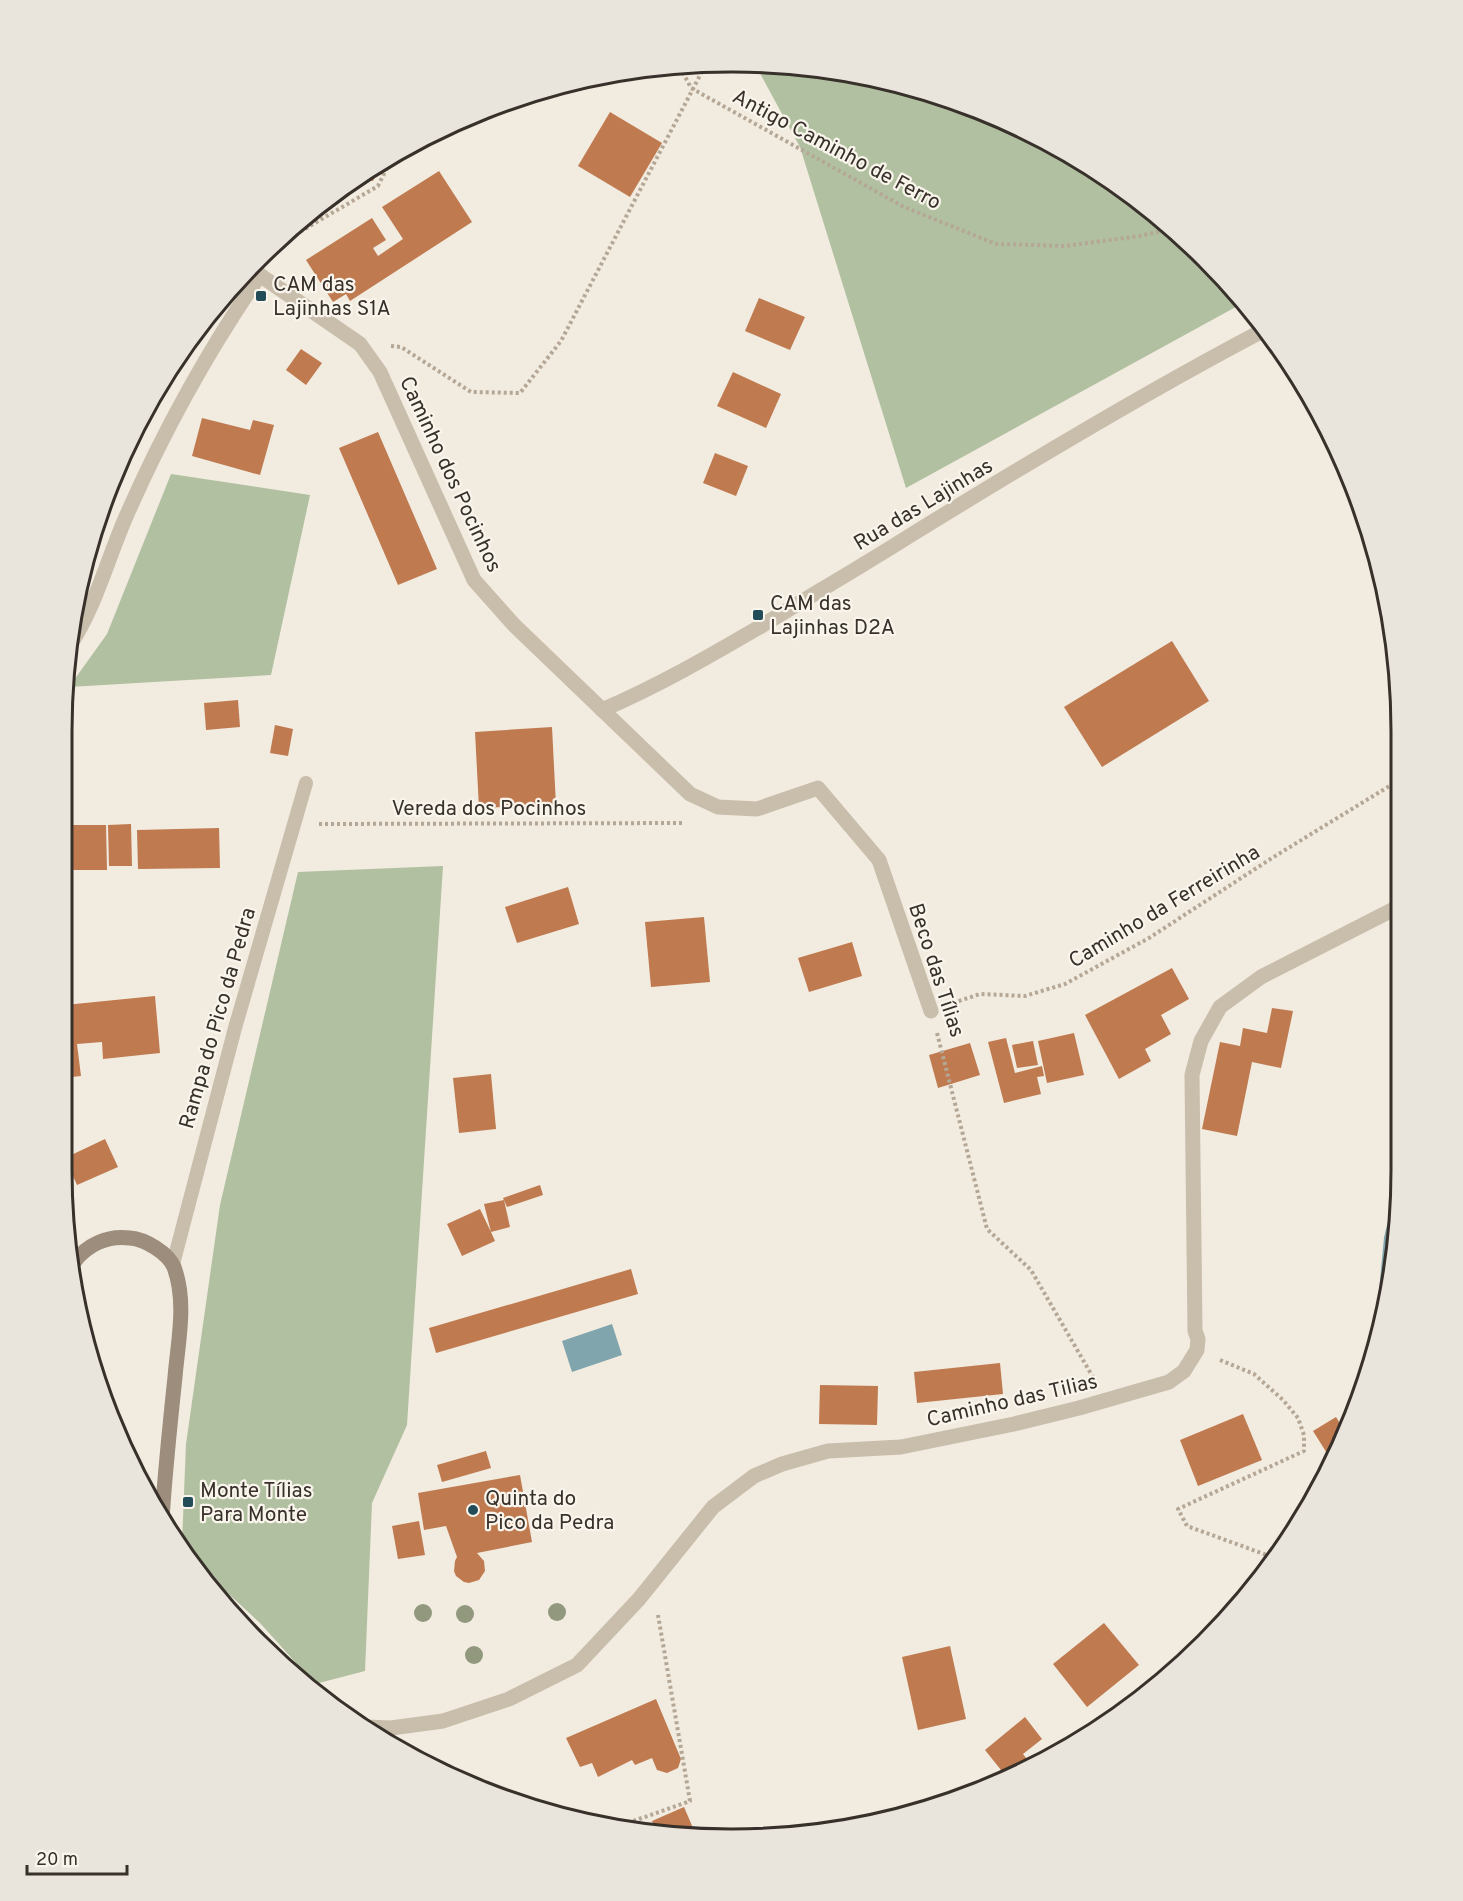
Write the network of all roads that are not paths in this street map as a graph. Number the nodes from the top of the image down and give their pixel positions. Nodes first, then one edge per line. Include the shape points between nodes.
1 (257, 274) edge
2 (249, 282) edge
3 (1258, 334) edge
4 (81, 628) edge
5 (602, 710) junction
6 (306, 783) dead end
7 (1391, 911) edge
8 (931, 1011) road end
9 (78, 1256) edge
10 (173, 1264) junction
11 (163, 1504) edge
12 (380, 1728) edge

1 - 5 street, Caminho dos Pocinhos via 360,344 380,372 474,580 514,625
2 - 4 street via 158,448
3 - 5 street, Rua das Lajinhas via 972,497 708,657
5 - 8 street, Beco das Tílias via 690,794 718,807 757,808 818,788 879,860
6 - 10 lane, Rampa do Pico da Pedra via 235,1028
7 - 12 street, Caminho das Tilias via 1261,977 1220,1007 1201,1041 1192,1075 1197,1350 1184,1371 1169,1382 1014,1424 901,1447 828,1451 754,1476 713,1507 639,1599 577,1665 509,1699 443,1721
9 - 10 main road via 99,1241 133,1238 161,1251
10 - 11 main road via 181,1302

